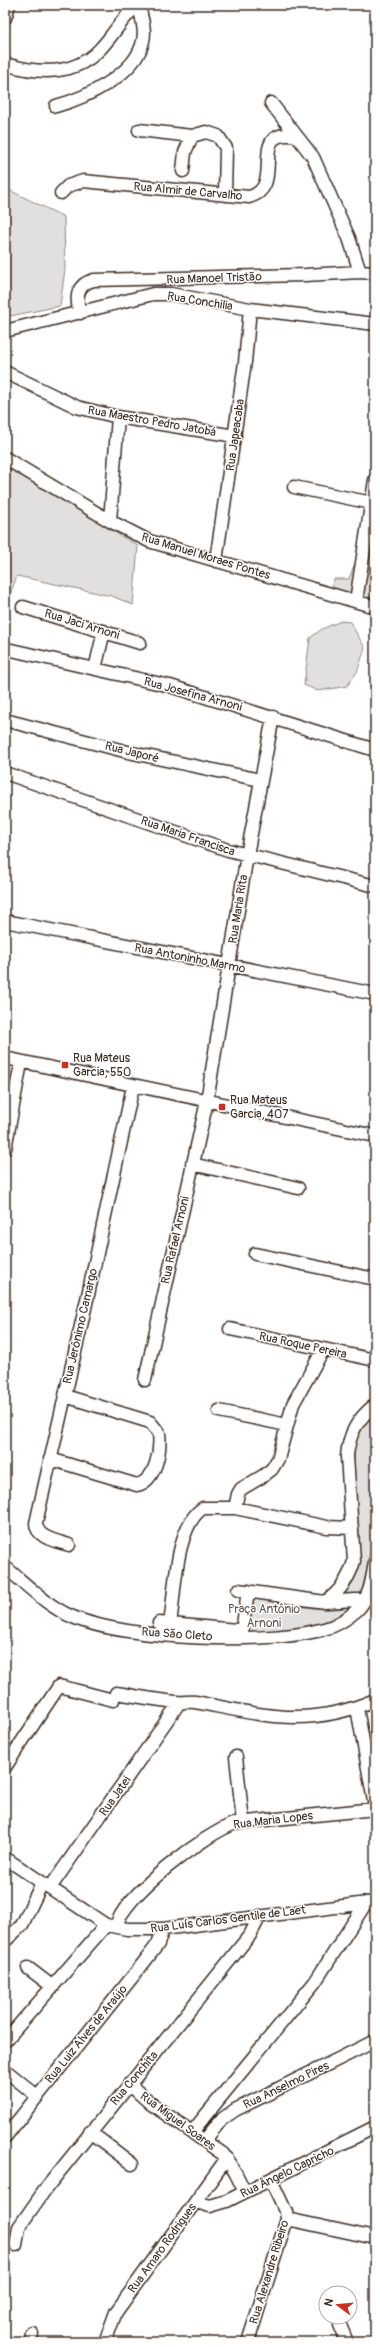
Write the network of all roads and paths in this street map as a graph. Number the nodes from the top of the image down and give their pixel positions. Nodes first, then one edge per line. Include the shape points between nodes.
1 (9, 5) edge
2 (138, 5) edge
3 (5, 18) edge
4 (5, 64) edge
5 (271, 103) dead end
6 (56, 106) dead end
7 (139, 130) dead end
8 (192, 136) junction
9 (296, 136) junction
10 (183, 171) dead end
11 (61, 193) dead end
12 (225, 195) junction
13 (360, 272) junction
14 (375, 273) edge
15 (250, 309) junction
16 (80, 312) junction
17 (375, 324) edge
18 (5, 331) edge
19 (5, 372) edge
20 (118, 417) junction
21 (235, 436) junction
22 (5, 458) edge
23 (375, 480) edge
24 (294, 487) dead end
25 (372, 503) junction
26 (110, 521) junction
27 (216, 561) junction
28 (356, 601) junction
29 (23, 607) dead end
30 (375, 607) edge
31 (104, 631) junction
32 (140, 643) dead end
33 (7, 649) dead end
34 (95, 669) junction
35 (273, 717) junction
36 (5, 720) edge
37 (375, 750) edge
38 (5, 773) edge
39 (260, 780) junction
40 (247, 855) junction
41 (375, 886) edge
42 (5, 921) edge
43 (230, 966) junction
44 (375, 994) edge
45 (5, 1058) edge
46 (21, 1063) junction
47 (133, 1086) junction
48 (207, 1100) junction
49 (375, 1136) edge
50 (5, 1149) edge
51 (192, 1164) junction
52 (298, 1188) dead end
53 (255, 1254) dead end
54 (375, 1279) edge
55 (230, 1329) dead end
56 (323, 1350) junction
57 (375, 1360) edge
58 (145, 1380) dead end
59 (65, 1396) junction
60 (375, 1405) edge
61 (219, 1411) dead end
62 (287, 1425) junction
63 (50, 1459) junction
64 (235, 1508) junction
65 (352, 1528) junction
66 (69, 1545) dead end
67 (375, 1562) edge
68 (5, 1567) edge
69 (371, 1600) edge
70 (325, 1602) junction
71 (241, 1634) junction
72 (375, 1700) edge
73 (179, 1703) junction
74 (357, 1708) junction
75 (236, 1758) dead end
76 (5, 1767) edge
77 (375, 1808) edge
78 (243, 1822) junction
79 (5, 1858) edge
80 (46, 1885) junction
81 (370, 1902) edge
82 (260, 1916) junction
83 (111, 1926) junction
84 (163, 1929) junction
85 (5, 1941) edge
86 (28, 1968) dead end
87 (53, 1987) junction
88 (375, 2041) edge
89 (5, 2042) edge
90 (5, 2070) edge
91 (129, 2084) junction
92 (222, 2094) junction
93 (37, 2096) junction
94 (235, 2110) junction
95 (375, 2127) edge
96 (90, 2132) junction
97 (192, 2132) junction
98 (5, 2136) edge
99 (205, 2140) junction
100 (227, 2158) junction
101 (132, 2164) dead end
102 (271, 2180) junction
103 (245, 2192) junction
104 (196, 2202) junction
105 (287, 2219) junction
106 (375, 2238) edge
107 (16, 2245) dead end
108 (340, 2325) dead end
109 (105, 2342) edge
110 (248, 2342) edge
111 (346, 2342) edge

1 - 3 street
2 - 4 street via 123,18 100,49 86,62 73,68 58,71 40,70
2 - 6 street via 144,32 143,41 131,63 94,93
5 - 9 street
7 - 8 street
8 - 10 street via 185,152
8 - 12 street via 206,132 218,136 223,141 226,148
9 - 12 street, Rua Almir de Carvalho via 283,134 273,139 267,153 267,180 263,190 249,197
9 - 13 street via 313,157 349,238
11 - 12 street, Rua Almir de Carvalho via 68,186 83,181
13 - 14 street, Rua Manoel Tristão
13 - 16 street, Rua Manoel Tristão via 94,280 87,282 78,291 76,298
15 - 16 street, Rua Conchilia via 171,294 153,294
15 - 17 street, Rua Conchilia
15 - 21 street, Rua Japeacaba
16 - 18 street, Rua Conchilia
19 - 20 street, Rua Maestro Pedro Jatobá via 67,404
20 - 21 street, Rua Maestro Pedro Jatobá
20 - 26 street
21 - 27 street, Rua Japeacaba
22 - 26 street, Rua Manuel Moraes Pontes
23 - 25 street
24 - 25 street
25 - 28 street
26 - 27 street, Rua Manuel Moraes Pontes via 149,541
27 - 28 street, Rua Manuel Moraes Pontes
28 - 30 street, Rua Manuel Moraes Pontes
29 - 31 street, Rua Jaci Arnoni
31 - 32 street, Rua Jaci Arnoni
31 - 34 street
33 - 34 street, Rua Josefina Arnoni
34 - 35 street, Rua Josefina Arnoni via 170,686
35 - 37 street, Rua Josefina Arnoni
35 - 39 street, Rua Maria Rita
36 - 39 street, Rua Japoré via 128,752
38 - 40 street, Rua Maria Francisca
39 - 40 street, Rua Maria Rita
40 - 41 street, Rua Maria Francisca
40 - 43 street, Rua Maria Rita
42 - 43 street, Rua Antoninho Marmo
43 - 44 street, Rua Antoninho Marmo
43 - 48 street, Rua Maria Rita
45 - 46 street
46 - 47 street
46 - 50 street
47 - 48 street
47 - 59 street, Rua Jerônimo Camargo
48 - 49 street
48 - 51 street, Rua Rafael Arnoni
51 - 52 street
51 - 58 street, Rua Rafael Arnoni
53 - 54 street
55 - 56 street, Rua Roque Pereira
56 - 57 street, Rua Roque Pereira
56 - 62 street via 297,1394
59 - 63 street, Rua Jerônimo Camargo
59 - 63 street via 150,1422 159,1433 157,1455 148,1479 137,1485
60 - 65 street via 359,1419 348,1443
61 - 62 street
62 - 64 street via 282,1448 272,1469 241,1489
63 - 66 street, Rua Jerônimo Camargo via 36,1528 42,1535
64 - 65 street via 327,1527
64 - 71 street, Rua São Cleto via 203,1508 190,1520 181,1548 165,1624
65 - 70 street via 355,1549 351,1571 337,1594
67 - 69 street
68 - 71 street, Rua São Cleto via 55,1607 83,1621 153,1633
69 - 70 street
69 - 71 street, Rua São Cleto via 346,1618 324,1629 295,1635
70 - 71 street via 243,1590
72 - 74 street
73 - 74 street via 192,1702 290,1718 317,1717
73 - 76 street via 114,1697 59,1686
73 - 80 street, Rua Jatei
74 - 77 street
75 - 78 street
77 - 78 street, Rua Maria Lopes
78 - 83 street, Rua Maria Lopes via 220,1829 183,1854 122,1912
79 - 80 street
80 - 83 street
80 - 85 street, Rua Jatei via 22,1925
81 - 82 street, Rua Luís Carlos Gentile de Laet
81 - 92 street via 315,1982
82 - 84 street, Rua Luís Carlos Gentile de Laet
82 - 91 street, Rua Conchita via 246,1940
83 - 84 street, Rua Luís Carlos Gentile de Laet
83 - 87 street, Rua Maria Lopes
84 - 93 street, Rua Luiz Alves de Araújo via 158,1944
86 - 87 street
87 - 89 street, Rua Maria Lopes
88 - 94 street, Rua Anselmo Pires
90 - 93 street
91 - 96 street, Rua Conchita
91 - 97 street, Rua Miguel Soares
92 - 94 street
92 - 97 street
93 - 98 street, Rua Luiz Alves de Araújo
94 - 99 street, Rua Anselmo Pires via 222,2120
95 - 102 street, Rua Ângelo Capricho
96 - 101 street
96 - 107 street, Rua Conchita via 19,2227
97 - 99 street, Rua Miguel Soares
99 - 100 street, Rua Miguel Soares
100 - 103 street
100 - 104 street, Rua Amaro Rodrigues
102 - 103 street, Rua Ângelo Capricho
102 - 105 street, Rua Alexandre Ribeiro
103 - 104 street, Rua Ângelo Capricho via 214,2205
104 - 109 street, Rua Amaro Rodrigues via 116,2312
105 - 106 street
105 - 110 street, Rua Alexandre Ribeiro
108 - 111 street

